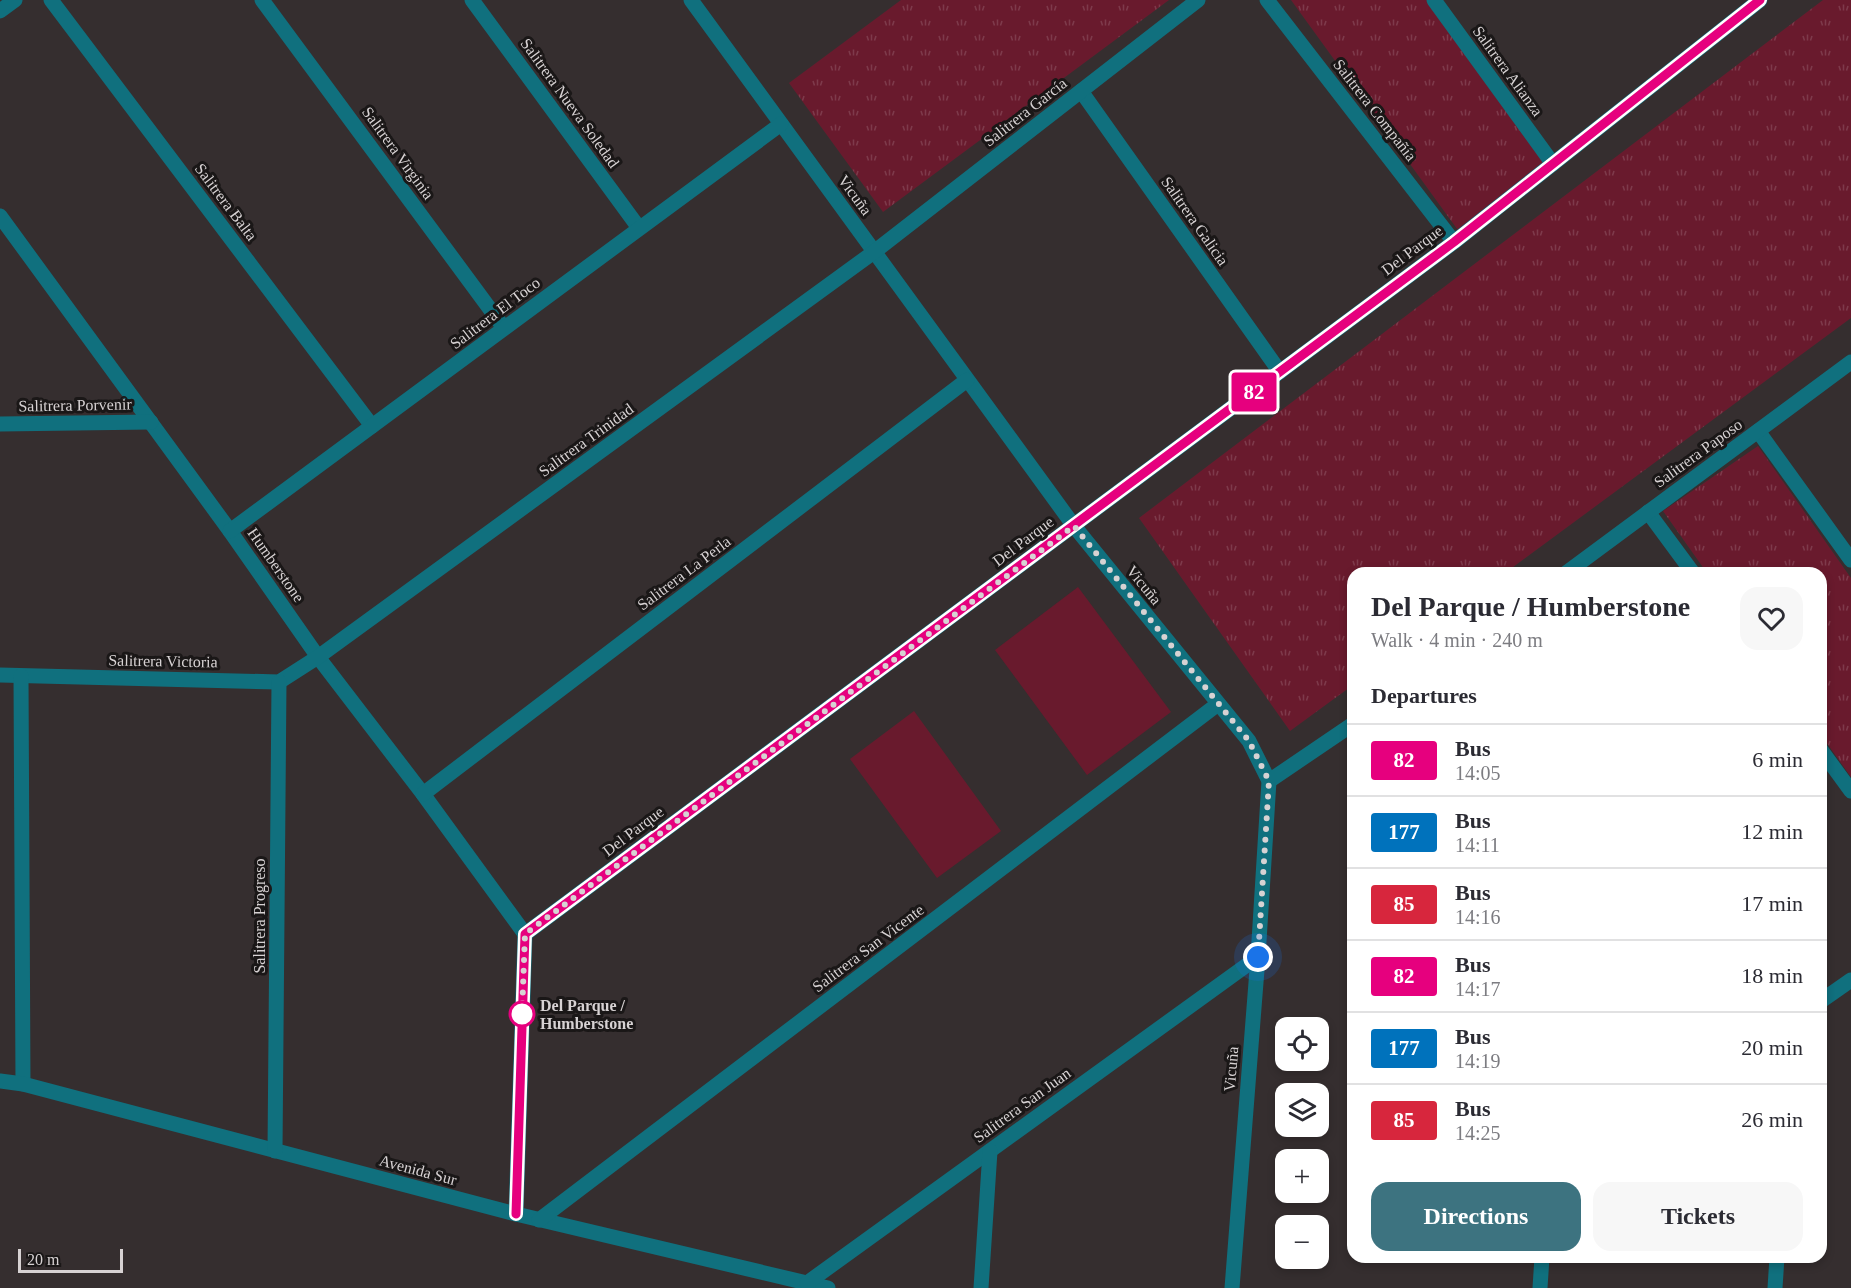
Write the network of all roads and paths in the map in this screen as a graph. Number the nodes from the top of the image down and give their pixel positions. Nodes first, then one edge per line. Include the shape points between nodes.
1 (15, 0) edge
2 (51, 0) edge
3 (262, 0) edge
4 (472, 0) edge
5 (691, 0) edge
6 (1198, 0) edge
7 (1267, 0) edge
8 (1434, 0) edge
9 (1760, 0) edge
10 (0, 11) edge
11 (1081, 91) junction
12 (781, 124) junction
13 (1552, 164) junction
14 (0, 216) edge
15 (639, 228) junction
16 (1454, 242) junction
17 (874, 252) junction
18 (504, 328) junction
19 (1851, 362) edge
20 (1280, 372) junction
21 (967, 380) junction
22 (151, 422) junction
23 (0, 424) edge
24 (372, 426) junction
25 (1758, 431) junction
26 (1648, 512) junction
27 (1074, 526) junction
28 (230, 531) junction
29 (1851, 560) edge
30 (1574, 567) edge
31 (1688, 567) edge
32 (318, 657) junction
33 (0, 675) edge
34 (21, 676) junction
35 (279, 682) junction
36 (1218, 704) junction
37 (1347, 728) edge
38 (1827, 758) edge
39 (1269, 781) junction
40 (1851, 791) edge
41 (423, 794) junction
42 (525, 934) junction
43 (1258, 957) junction
44 (1851, 980) edge
45 (1827, 997) edge
46 (0, 1081) edge
47 (23, 1084) junction
48 (275, 1151) junction
49 (990, 1151) junction
50 (516, 1214) junction
51 (539, 1220) junction
52 (1542, 1263) edge
53 (1777, 1263) edge
54 (807, 1283) junction
55 (828, 1288) edge
56 (981, 1288) edge
57 (1232, 1288) edge
58 (1540, 1288) edge
59 (1775, 1288) edge

1 - 10 street
2 - 24 street, Salitrera Balta
3 - 18 street, Salitrera Virginia
4 - 15 street, Salitrera Nueva Soledad
5 - 12 street, Vicuña
6 - 11 street, Salitrera García
7 - 16 street, Salitrera Compañía
8 - 13 street, Salitrera Alianza
9 - 13 street, Del Parque
11 - 17 street, Salitrera García
11 - 20 street, Salitrera Galicia
12 - 15 street, Salitrera El Toco
12 - 17 street, Vicuña
13 - 16 street, Del Parque
14 - 22 street, Humberstone
15 - 18 street, Salitrera El Toco
16 - 20 street, Del Parque
17 - 21 street, Vicuña
17 - 32 street, Salitrera Trinidad
18 - 24 street, Salitrera El Toco
19 - 25 street, Salitrera Paposo
20 - 27 street, Del Parque
21 - 27 street, Vicuña
21 - 41 street, Salitrera La Perla
22 - 23 street, Salitrera Porvenir
22 - 28 street, Humberstone
24 - 28 street, Salitrera El Toco
25 - 26 street, Salitrera Paposo
25 - 29 street
26 - 30 street, Salitrera Paposo
26 - 31 street
27 - 36 street, Vicuña
27 - 42 street, Del Parque
28 - 32 street, Humberstone
32 - 35 street
32 - 41 street, Humberstone
33 - 34 street, Salitrera Victoria
34 - 35 street, Salitrera Victoria
34 - 47 street
35 - 48 street, Salitrera Progreso
36 - 39 street, Vicuña via 1249,741
36 - 51 street, Salitrera San Vicente
37 - 39 street
38 - 40 street
39 - 43 street, Vicuña
41 - 42 street, Humberstone
42 - 50 street
43 - 49 street, Salitrera San Juan
43 - 57 street, Vicuña
44 - 45 street
46 - 47 street, Avenida Sur
47 - 48 street, Avenida Sur
48 - 50 street, Avenida Sur
49 - 54 street, Salitrera San Juan
49 - 56 street
50 - 51 street, Avenida Sur
51 - 54 street, Avenida Sur
52 - 58 street
53 - 59 street
54 - 55 street, Avenida Sur

